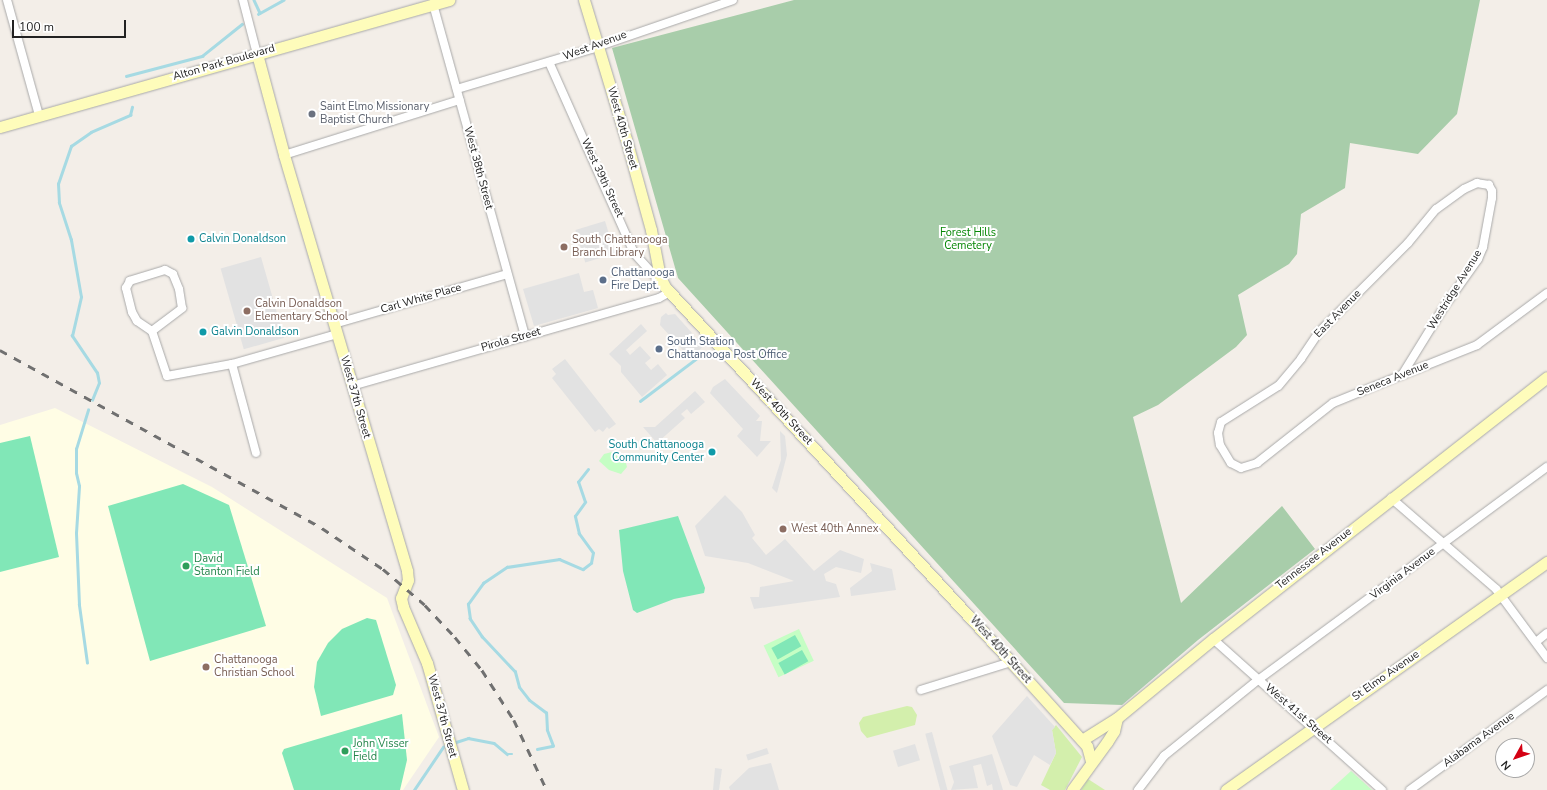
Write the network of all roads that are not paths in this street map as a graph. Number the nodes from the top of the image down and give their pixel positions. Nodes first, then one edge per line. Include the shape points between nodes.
1 (7, 0) edge
2 (243, 0) edge
3 (449, 0) edge
4 (584, 0) edge
5 (733, 0) edge
6 (433, 2) edge
7 (598, 46) junction
8 (257, 54) junction
9 (549, 62) junction
10 (457, 89) junction
11 (460, 100) junction
12 (39, 115) junction
13 (0, 127) edge
14 (284, 155) junction
15 (1492, 198) joint
16 (507, 274) junction
17 (667, 290) junction
18 (1547, 293) edge
19 (336, 329) junction
20 (152, 331) junction
21 (525, 336) junction
22 (232, 364) junction
23 (1402, 376) junction
24 (1547, 377) edge
25 (352, 386) junction
26 (256, 453) dead end
27 (1547, 467) edge
28 (1242, 468) joint
29 (1391, 498) junction
30 (1443, 543) junction
31 (1547, 562) edge
32 (1501, 594) junction
33 (1547, 633) edge
34 (1213, 639) junction
35 (1536, 642) junction
36 (1547, 658) edge
37 (1011, 662) junction
38 (1258, 680) junction
39 (921, 690) dead end
40 (1547, 690) edge
41 (1117, 718) junction
42 (1313, 727) junction
43 (1082, 740) junction
44 (1091, 761) junction
45 (463, 790) edge
46 (1072, 790) edge
47 (1138, 790) edge
48 (1226, 790) edge
49 (1382, 790) edge
50 (1410, 790) edge

1 - 12 street
2 - 8 street, West 37th Street
3 - 6 main road, Alton Park Boulevard
4 - 7 main road, West 40th Street
5 - 7 street, West Avenue
6 - 8 main road, Alton Park Boulevard
6 - 10 street, West 38th Street
7 - 9 street, West Avenue
7 - 17 main road, West 40th Street via 648,223 660,277
8 - 12 main road, Alton Park Boulevard
8 - 14 main road, West 37th Street
9 - 10 street, West Avenue
9 - 17 street, West 39th Street via 634,253
10 - 11 street, West 38th Street
11 - 14 street
11 - 16 street, West 38th Street
12 - 13 main road, Alton Park Boulevard
14 - 19 main road, West 37th Street
15 - 23 street, Westridge Avenue via 1483,247 1478,259 1444,307
15 - 28 street, East Avenue via 1489,185 1477,183 1449,197 1319,332 1278,386 1221,422 1218,433 1220,445 1231,464
16 - 19 street, Carl White Place
16 - 21 street, West 38th Street
17 - 21 street, Pirola Street via 659,298
17 - 37 main road, West 40th Street
18 - 23 street, Seneca Avenue via 1477,345
19 - 22 street, Carl White Place
19 - 25 main road, West 37th Street
20 - 20 street via 182,308 173,274 165,270 130,281 126,288 137,321
20 - 22 street, Carl White Place via 167,376
21 - 25 street, Pirola Street
22 - 26 street
23 - 28 street, Seneca Avenue via 1334,403 1257,463
24 - 29 main road, Tennessee Avenue
25 - 45 main road, West 37th Street via 407,571 408,580 401,598 403,607 428,663
27 - 30 street, Virginia Avenue
29 - 30 street
29 - 34 main road, Tennessee Avenue
30 - 32 street
30 - 38 street, Virginia Avenue
31 - 32 main road, St Elmo Avenue
32 - 35 street
32 - 42 main road, St Elmo Avenue
33 - 35 street
34 - 38 street, West 41st Street
34 - 41 main road, Tennessee Avenue
35 - 36 street
37 - 39 street
37 - 43 main road, West 40th Street
38 - 42 street, West 41st Street
38 - 47 street, Virginia Avenue via 1164,756
40 - 50 street, Alabama Avenue
41 - 43 main road, Tennessee Avenue
41 - 44 main road via 1114,731 1099,755
42 - 48 main road, St Elmo Avenue
42 - 49 street, West 41st Street
43 - 44 main road, West 40th Street via 1090,751
44 - 46 main road

